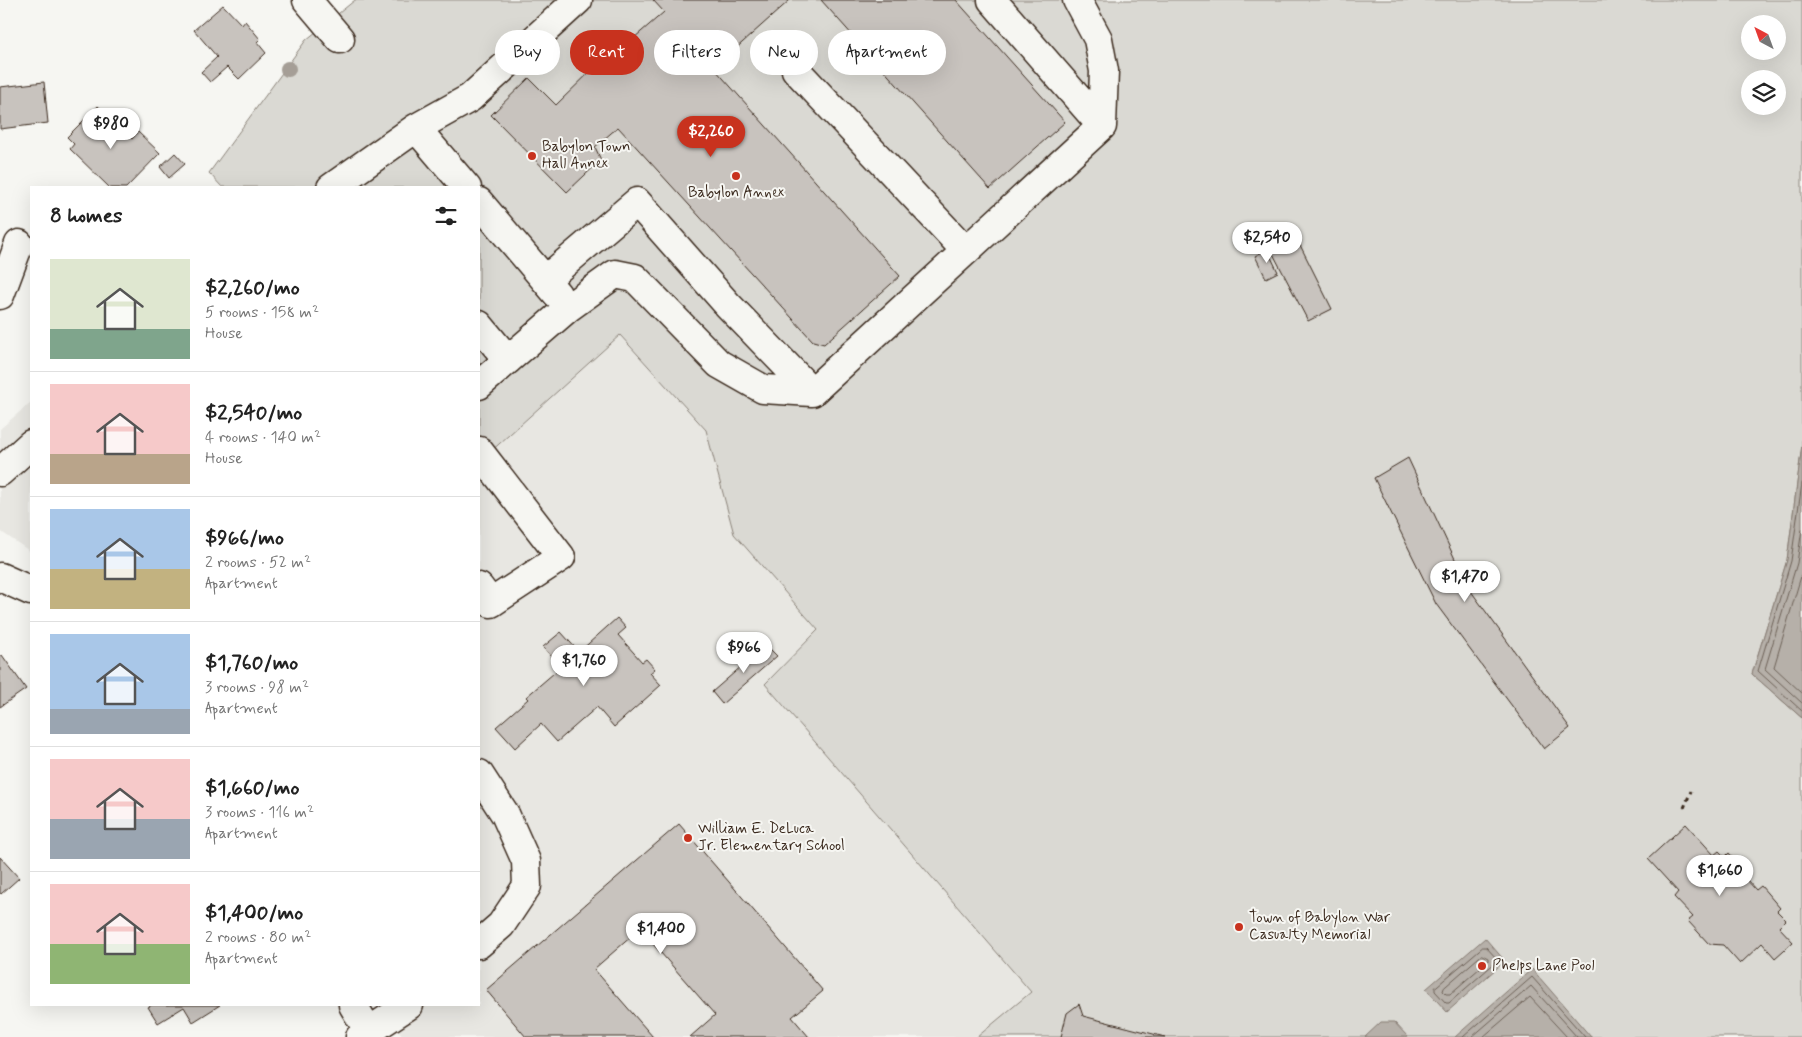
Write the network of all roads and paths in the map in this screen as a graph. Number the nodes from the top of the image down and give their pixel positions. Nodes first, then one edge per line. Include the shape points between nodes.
1 (307, 0) edge
2 (578, 0) edge
3 (992, 0) edge
4 (1077, 0) edge
5 (340, 39) dead end
6 (801, 75) edge
7 (1102, 126) junction
8 (416, 128) junction
9 (349, 182) edge
10 (465, 186) edge
11 (480, 203) edge
12 (19, 244) dead end
13 (966, 251) junction
14 (545, 280) junction
15 (0, 295) edge
16 (568, 308) junction
17 (480, 326) edge
18 (508, 360) junction
19 (480, 384) edge
20 (812, 392) junction
21 (30, 445) edge
22 (480, 452) edge
23 (0, 472) edge
24 (0, 577) edge
25 (480, 589) edge
26 (30, 591) edge
27 (480, 776) edge
28 (1691, 791) dead end
29 (1684, 808) dead end
30 (480, 943) edge
31 (353, 1006) edge
32 (409, 1006) edge
33 (367, 1035) edge

1 - 5 street
2 - 8 street via 470,98
3 - 7 street
4 - 7 street via 1098,40 1104,71
6 - 13 street
7 - 13 street
8 - 9 street
8 - 10 street
11 - 14 street
12 - 15 street
13 - 20 street
14 - 16 street
14 - 20 street via 637,202 728,305
16 - 18 street
16 - 20 street via 615,274 635,278 719,364 763,390
17 - 18 street
18 - 19 street
21 - 23 street
22 - 25 street via 561,557 491,602
24 - 26 street
27 - 30 street via 505,814 526,862 527,886 501,925
28 - 29 path
31 - 33 street
32 - 33 street

